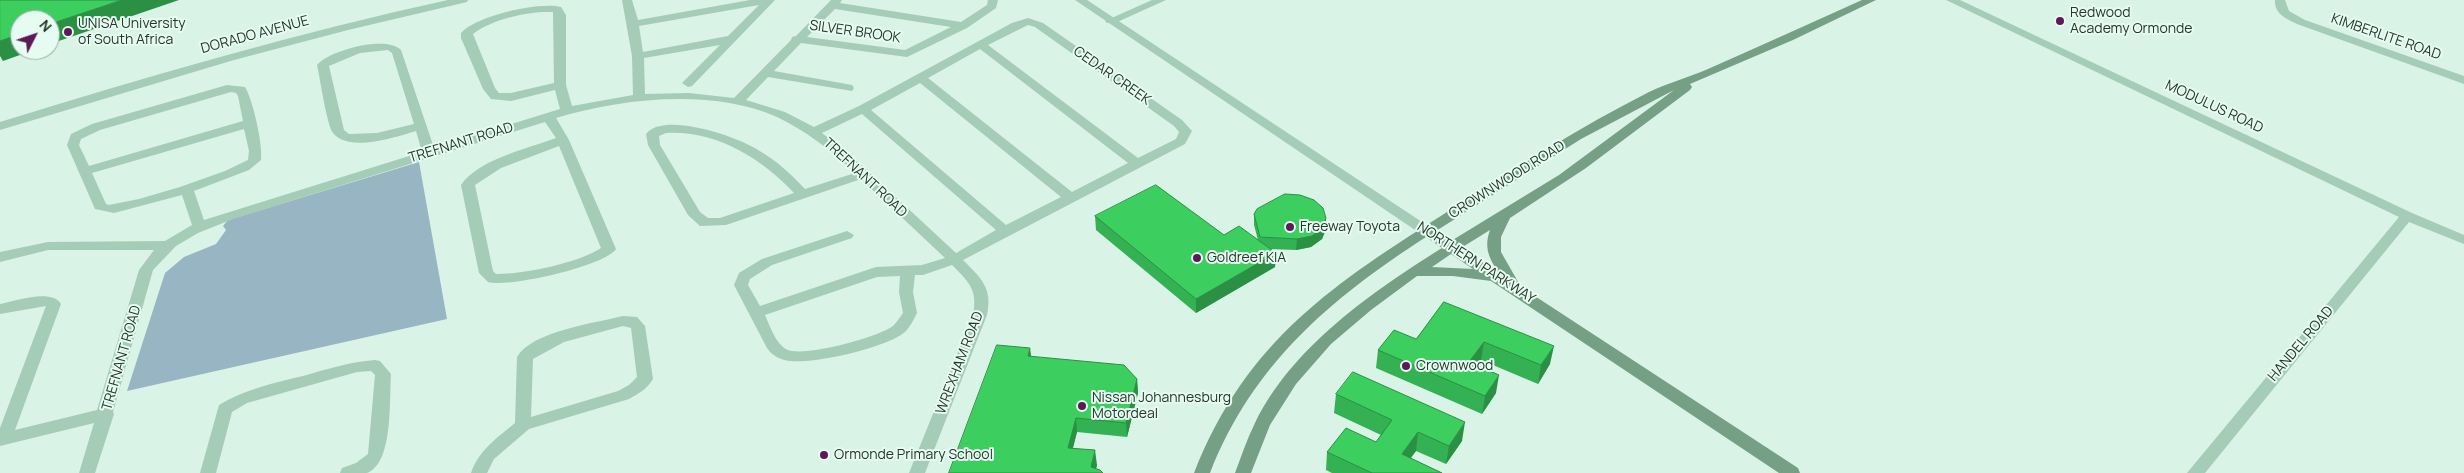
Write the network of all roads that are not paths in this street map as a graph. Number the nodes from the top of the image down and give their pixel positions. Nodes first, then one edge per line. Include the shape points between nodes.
1 (463, 0) edge
2 (627, 0) edge
3 (769, 0) edge
4 (994, 0) edge
5 (1161, 0) edge
6 (1871, 0) edge
7 (1951, 0) edge
8 (2280, 0) edge
9 (1079, 1) edge
10 (834, 2) edge
11 (1111, 21) junction
12 (633, 24) junction
13 (963, 26) junction
14 (731, 39) junction
15 (796, 40) junction
16 (980, 44) junction
17 (638, 56) junction
18 (766, 72) junction
19 (1702, 76) junction
20 (921, 78) junction
21 (2464, 80) edge
22 (688, 83) dead end
23 (560, 84) junction
24 (848, 88) dead end
25 (639, 97) junction
26 (737, 102) junction
27 (863, 109) junction
28 (566, 111) junction
29 (548, 116) junction
30 (250, 122) junction
31 (0, 126) edge
32 (420, 126) junction
33 (814, 132) junction
34 (563, 140) junction
35 (428, 153) junction
36 (1136, 163) junction
37 (86, 171) junction
38 (863, 174) junction
39 (186, 188) junction
40 (802, 195) junction
41 (1070, 196) junction
42 (1505, 213) junction
43 (2407, 216) junction
44 (199, 227) junction
45 (1005, 231) junction
46 (1426, 231) junction
47 (847, 236) dead end
48 (2464, 240) edge
49 (168, 245) junction
50 (1453, 248) junction
51 (0, 257) edge
52 (953, 260) junction
53 (908, 270) junction
54 (1417, 272) junction
55 (1498, 277) junction
56 (1517, 290) junction
57 (0, 309) edge
58 (755, 313) junction
59 (106, 414) junction
60 (523, 425) junction
61 (2, 439) edge
62 (87, 473) edge
63 (208, 473) edge
64 (348, 473) edge
65 (479, 473) edge
66 (917, 473) edge
67 (1202, 473) edge
68 (1243, 473) edge
69 (1792, 473) edge
70 (2195, 473) edge

1 - 31 street, DORADO AVENUE via 218,60
2 - 12 street
3 - 12 street
3 - 14 street
4 - 13 street, SILVER BROOK via 992,6
5 - 11 street
6 - 19 main road, CROWNWOOD ROAD
7 - 43 street, MODULUS ROAD
8 - 21 street, KIMBERLITE ROAD via 2285,13 2301,22
9 - 11 street, NORTHERN PARKWAY
10 - 13 street, SILVER BROOK
10 - 15 street, SILVER BROOK
11 - 46 street, NORTHERN PARKWAY
12 - 17 street
13 - 15 street, SILVER BROOK via 902,55
14 - 17 street
14 - 22 street
15 - 18 street, SILVER BROOK
16 - 20 street, CEDAR CREEK
16 - 36 street
16 - 36 street, CEDAR CREEK via 1024,22 1039,25 1186,131 1181,141
17 - 25 street
18 - 24 street
18 - 26 street, SILVER BROOK
19 - 42 main road, CROWNWOOD ROAD via 1582,165
19 - 46 main road, CROWNWOOD ROAD via 1672,86 1608,119
20 - 27 street, CEDAR CREEK
20 - 41 street
23 - 23 street via 560,15 557,9 491,21 473,27 467,33 489,89 496,96 511,97
23 - 28 street
25 - 26 street, TREFNANT ROAD via 673,96
25 - 28 street, TREFNANT ROAD
26 - 33 street, TREFNANT ROAD via 776,113
27 - 33 street, CEDAR CREEK
27 - 45 street
28 - 29 street, TREFNANT ROAD
29 - 34 street
29 - 35 street, TREFNANT ROAD
30 - 37 street
30 - 37 street via 240,90 231,88 210,94 78,134 73,142
30 - 39 street via 254,161 236,172
32 - 32 street via 392,47 376,46 323,65 338,131 343,137 367,139
32 - 35 street
33 - 38 street, TREFNANT ROAD
34 - 34 street via 609,249 590,260 493,279 486,273 468,185 470,180 484,171
35 - 44 street, TREFNANT ROAD
36 - 41 street, CEDAR CREEK
37 - 39 street via 98,202 106,209 122,208
38 - 40 street
38 - 52 street, TREFNANT ROAD
39 - 44 street
40 - 40 street via 721,222 705,223 695,215 654,145 652,134 671,129 723,138 765,158
41 - 45 street, CEDAR CREEK
42 - 50 main road, CROWNWOOD ROAD
42 - 56 main road via 1493,236 1492,248
43 - 48 street, MODULUS ROAD
43 - 70 street, HANDEL ROAD
44 - 49 street, TREFNANT ROAD
45 - 52 street, CEDAR CREEK
46 - 50 main road, NORTHERN PARKWAY
46 - 67 main road, CROWNWOOD ROAD via 1338,291 1264,365 1238,398 1211,446
47 - 58 street via 749,271 741,285
49 - 51 street via 55,245
49 - 59 street, TREFNANT ROAD via 146,270
50 - 54 main road, CROWNWOOD ROAD
50 - 55 main road, NORTHERN PARKWAY
52 - 53 street, CEDAR CREEK via 923,270
52 - 66 street, WREXHAM ROAD via 978,285 982,307
53 - 58 street, CEDAR CREEK via 876,272
53 - 58 street via 906,292 910,313 900,328 883,339 802,356 783,354 775,348
54 - 55 main road via 1453,271
54 - 68 main road, CROWNWOOD ROAD via 1352,317 1296,374 1272,406
55 - 56 main road, NORTHERN PARKWAY
56 - 69 main road, NORTHERN PARKWAY
57 - 61 street via 36,301 50,300 54,304
59 - 61 street
59 - 62 street, TREFNANT ROAD
60 - 60 street via 525,357 530,352 548,342 623,321 632,321 638,326 646,379 640,385 623,395
60 - 65 street via 488,455
63 - 64 street via 225,409 231,404 259,393 375,365 383,374 378,447 370,464

